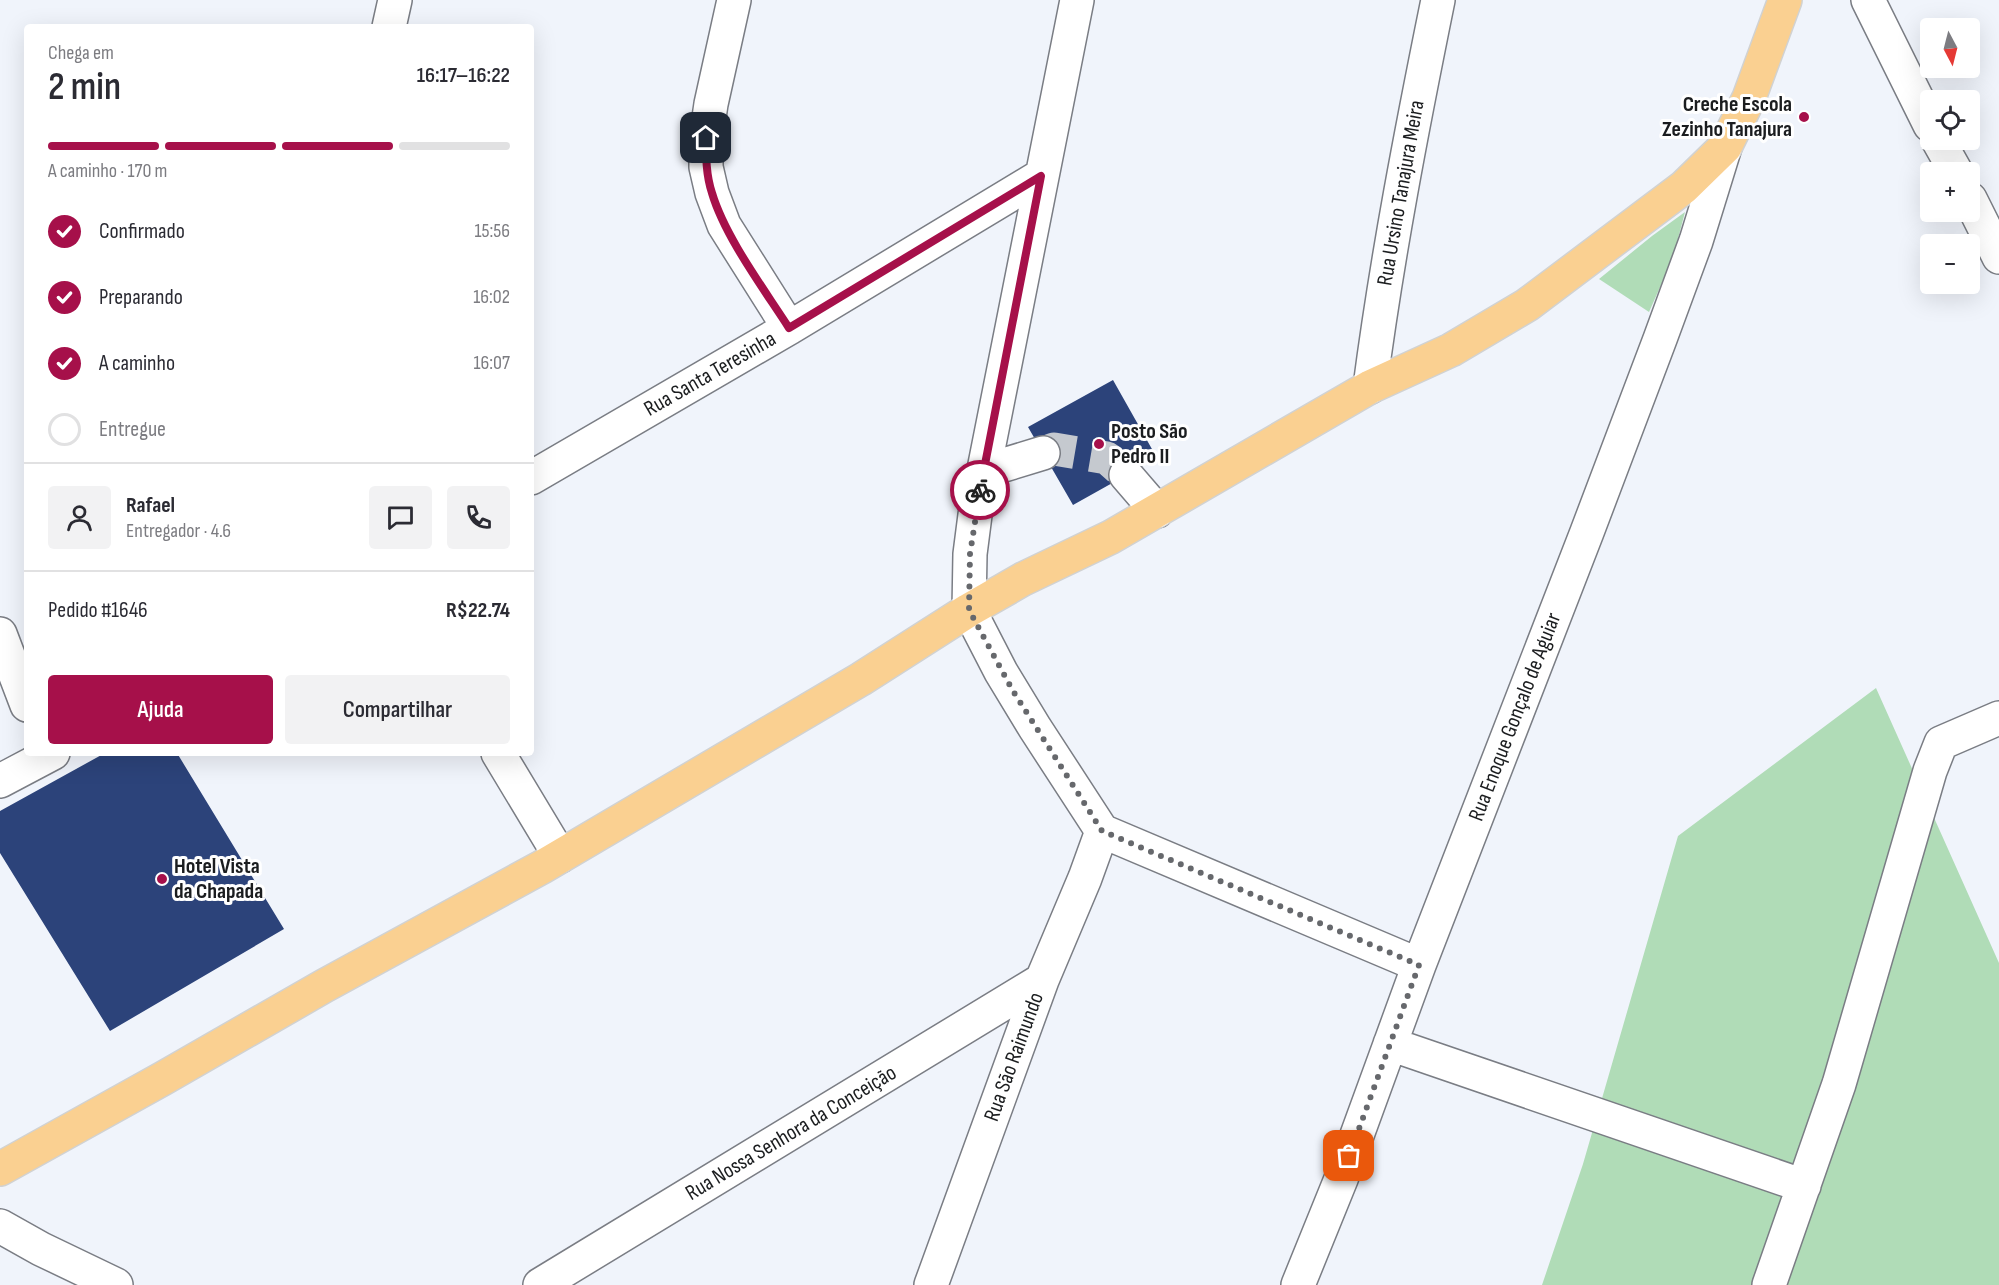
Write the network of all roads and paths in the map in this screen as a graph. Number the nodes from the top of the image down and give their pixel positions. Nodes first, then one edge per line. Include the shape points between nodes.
1 (395, 0) edge
2 (734, 0) edge
3 (1077, 0) edge
4 (1438, 0) edge
5 (1785, 0) edge
6 (1868, 0) edge
7 (390, 24) edge
8 (1920, 105) edge
9 (1725, 147) junction
10 (1041, 176) junction
11 (1980, 199) edge
12 (1999, 257) edge
13 (789, 328) junction
14 (1370, 387) junction
15 (1043, 453) tunnel mouth
16 (984, 471) junction
17 (1126, 475) tunnel mouth
18 (534, 476) edge
19 (1157, 511) junction
20 (969, 610) junction
21 (0, 634) edge
22 (24, 697) edge
23 (1999, 718) edge
24 (44, 756) edge
25 (500, 756) edge
26 (0, 781) edge
27 (1102, 831) junction
28 (560, 856) junction
29 (1419, 965) junction
30 (1042, 980) junction
31 (1390, 1044) junction
32 (0, 1169) edge
33 (1804, 1186) junction
34 (0, 1226) edge
35 (116, 1285) edge
36 (540, 1285) edge
37 (931, 1285) edge
38 (1298, 1285) edge
39 (1769, 1285) edge

1 - 7 street
2 - 13 street via 711,104 706,166 711,193 724,225
3 - 10 street
4 - 14 street, Rua Ursino Tanajura Meira via 1380,312
5 - 9 main road via 1749,98
6 - 8 street
9 - 14 main road via 1684,187 1527,305 1451,350
9 - 29 street, Rua Enoque Gonçalo de Aguiar via 1660,339
10 - 13 street, Rua Santa Teresinha
10 - 16 street
11 - 12 street
13 - 18 street, Rua Santa Teresinha
14 - 19 main road
15 - 16 street
16 - 20 street via 970,554
17 - 19 street
19 - 20 main road
20 - 27 street via 1013,691
20 - 28 main road via 861,680
21 - 22 street
23 - 33 street via 1941,743 1839,1084
24 - 26 street
25 - 28 street
27 - 29 street
27 - 30 street, Rua São Raimundo
28 - 32 main road
29 - 31 street, Rua Enoque Gonçalo de Aguiar
30 - 36 street, Rua Nossa Senhora da Conceição
30 - 37 street, Rua São Raimundo
31 - 33 street
31 - 38 street, Rua Enoque Gonçalo de Aguiar
33 - 39 street
34 - 35 street

